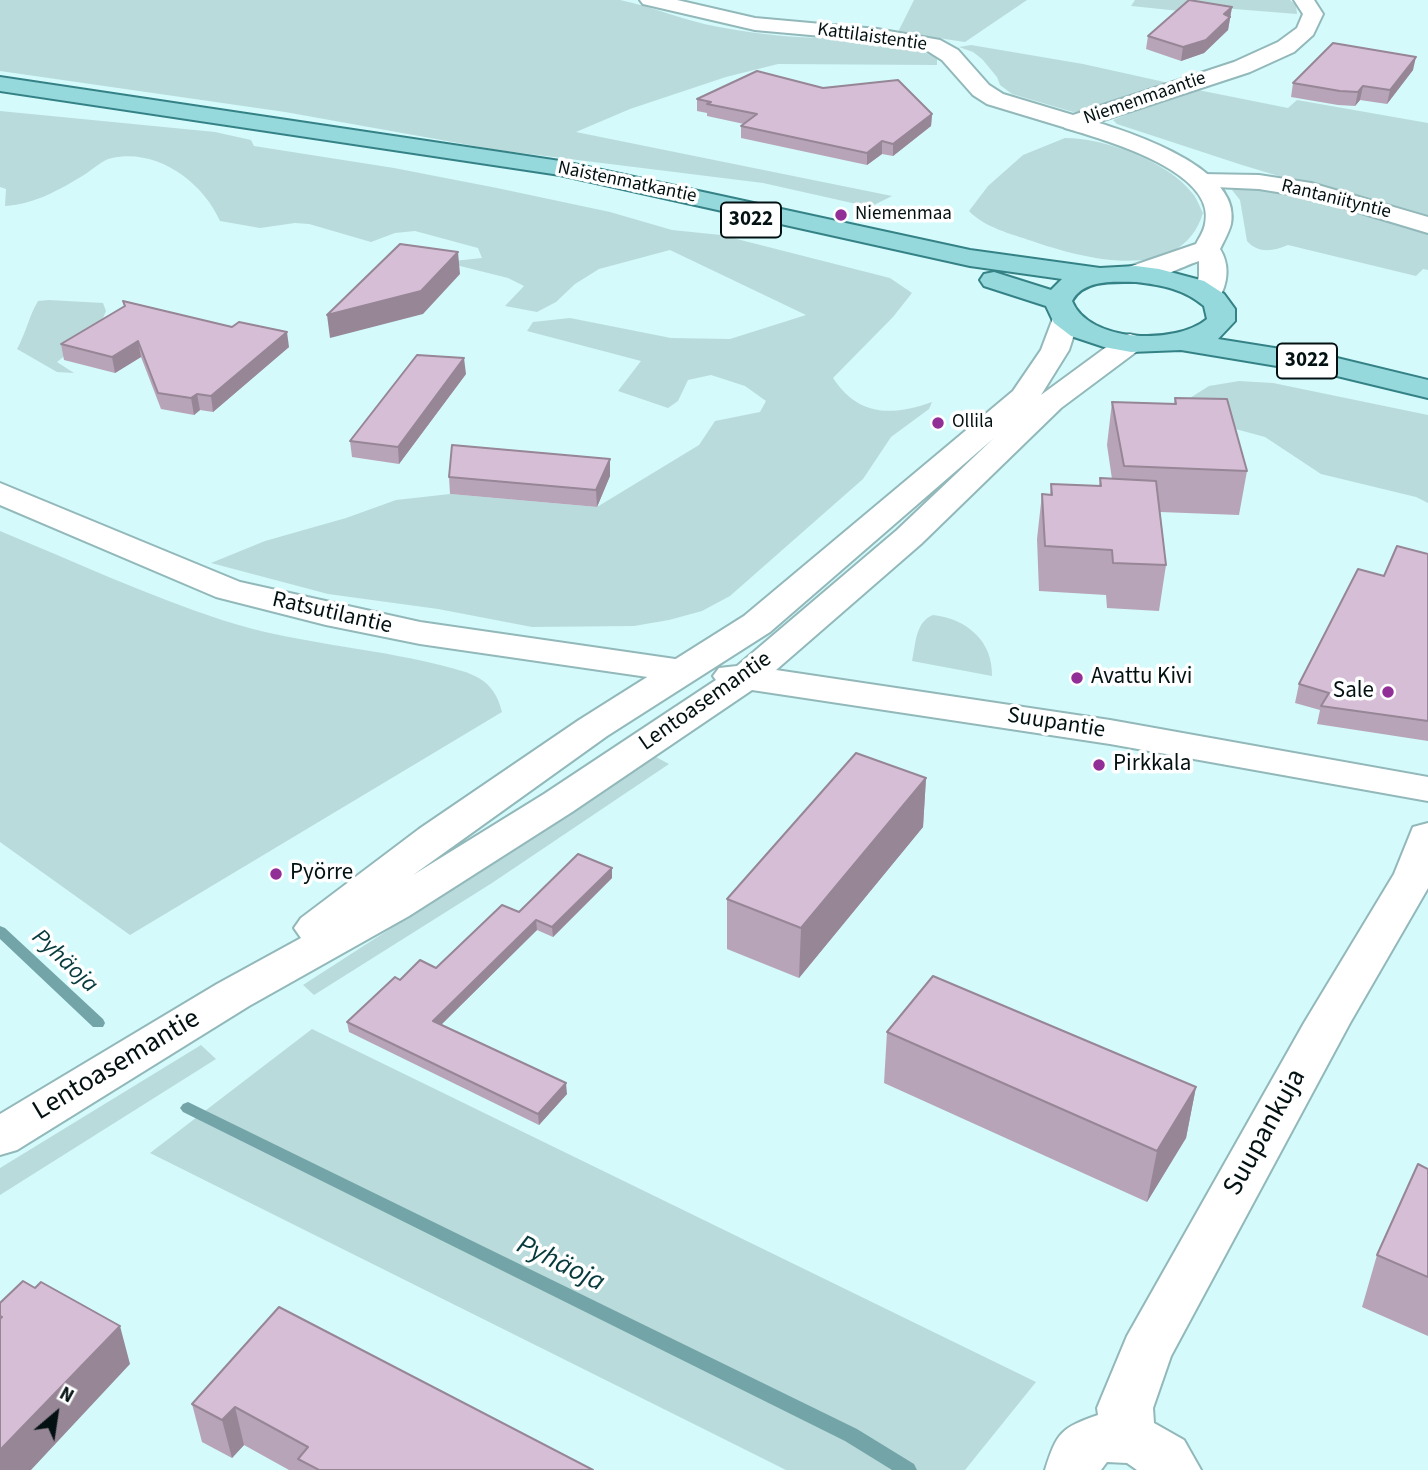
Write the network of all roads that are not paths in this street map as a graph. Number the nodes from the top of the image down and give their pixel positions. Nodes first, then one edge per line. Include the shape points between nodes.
1 (650, 0) edge
2 (1304, 0) edge
3 (0, 84) edge
4 (1073, 123) junction
5 (440, 151) junction
6 (1201, 181) junction
7 (1428, 225) edge
8 (1207, 249) junction
9 (1136, 274) junction
10 (1102, 276) junction
11 (1062, 310) junction
12 (1232, 314) junction
13 (1184, 342) junction
14 (1130, 343) junction
15 (1428, 375) edge
16 (1428, 389) edge
17 (0, 494) edge
18 (682, 671) junction
19 (746, 677) junction
20 (1428, 789) edge
21 (1428, 836) edge
22 (233, 995) junction
23 (0, 1137) edge
24 (1128, 1437) junction
25 (1073, 1470) edge
26 (1173, 1470) edge

1 - 4 street, Kattilaistentie via 755,23 932,45 950,55 995,99
2 - 4 street, Niemenmaantie via 1313,14 1311,22 1286,47
3 - 5 main road, Naistenmatkantie / 3022
4 - 6 street, Niemenmaantie via 1144,147
5 - 10 main road, Naistenmatkantie / 3022 via 560,168 970,258
5 - 11 main road, Naistenmatkantie / 3022 via 908,256 999,281
6 - 7 street, Rantaniityntie via 1259,182 1311,190
6 - 8 street, Niemenmaantie via 1221,217
8 - 9 street
8 - 12 street via 1215,261 1212,282
9 - 10 main road, 3022
9 - 12 main road, 3022 via 1174,280
10 - 11 main road, 3022 via 1070,286
11 - 14 main road, 3022 via 1091,334
11 - 18 street, Lentoasemantie via 1055,350 1024,397 757,624
12 - 13 main road, 3022 via 1212,331
12 - 15 main road, 3022
13 - 14 main road, 3022
13 - 16 main road, 3022 via 1325,364
14 - 19 street, Lentoasemantie via 1050,402 909,537
17 - 18 street, Ratsutilantie via 228,590 420,633
18 - 19 street, Suupantie
18 - 22 street, Lentoasemantie via 434,838
19 - 20 street, Suupantie via 1123,734
19 - 22 street, Lentoasemantie via 394,906
21 - 24 street, Suupankuja via 1415,874 1146,1352 1125,1408
22 - 23 street, Lentoasemantie
24 - 25 street via 1094,1441 1081,1451
24 - 26 street via 1159,1451

